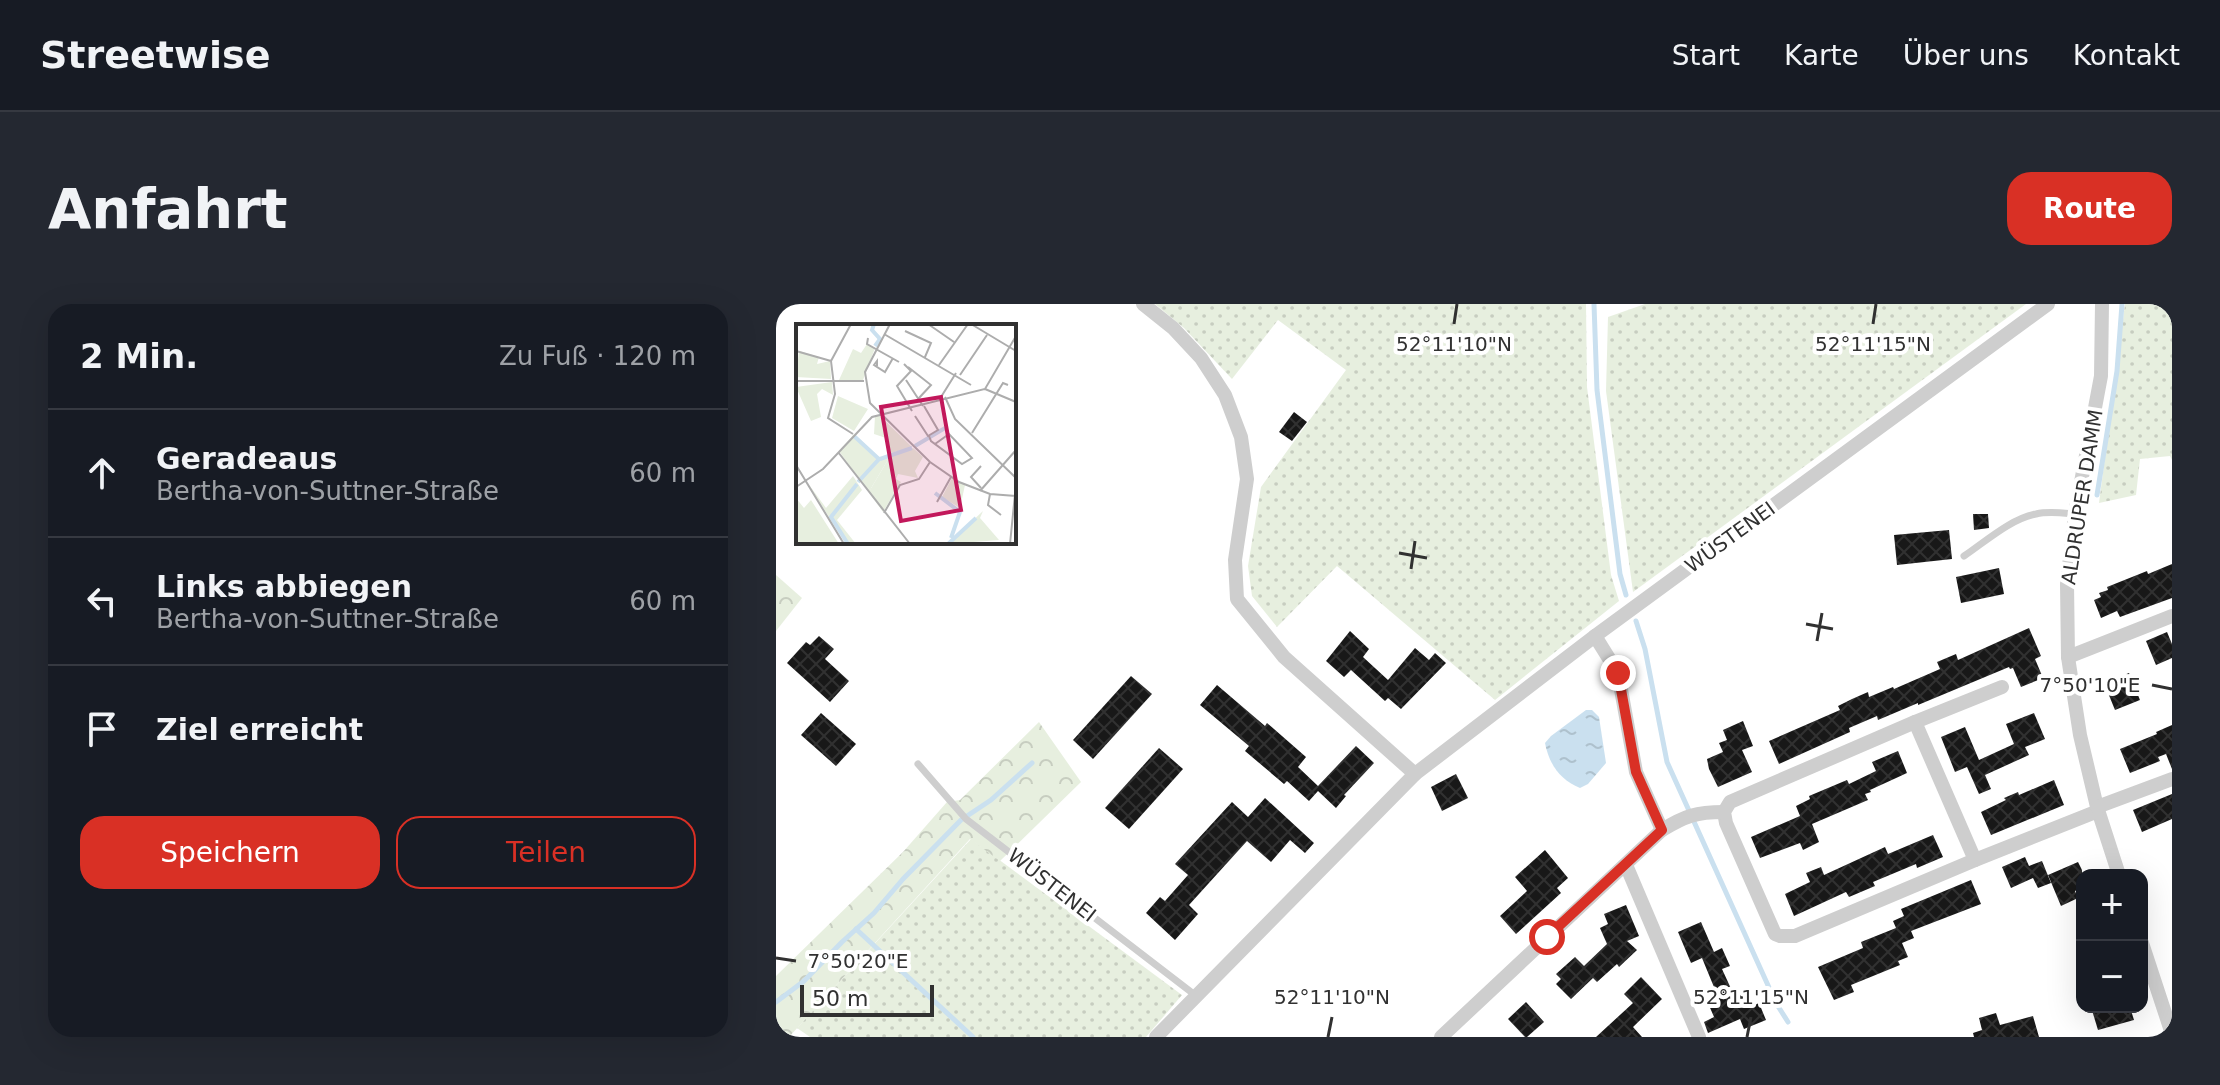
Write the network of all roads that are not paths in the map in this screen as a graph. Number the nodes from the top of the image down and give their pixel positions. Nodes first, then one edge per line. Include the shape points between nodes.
1 (1143, 304) edge
2 (2048, 304) edge
3 (2102, 304) edge
4 (2075, 514) junction
5 (1964, 556) dead end
6 (2172, 616) edge
7 (1595, 636) junction
8 (2068, 657) junction
9 (2002, 687) dead end
10 (1915, 722) junction
11 (918, 764) dead end
12 (1415, 774) junction
13 (2172, 779) edge
14 (2097, 809) junction
15 (1724, 812) junction
16 (1662, 830) junction
17 (1975, 860) junction
18 (1626, 865) junction
19 (2117, 869) edge
20 (2148, 961) edge
21 (1195, 995) junction
22 (2172, 1034) edge
23 (1156, 1037) edge
24 (1441, 1037) edge
25 (1699, 1037) edge

1 - 12 street via 1201,358 1225,395 1241,437 1247,479 1235,560 1237,599 1284,657
2 - 7 street, WÜSTENEI
3 - 4 street, ALDRUPER DAMM via 2101,376
4 - 5 lane via 2033,515
4 - 8 street, ALDRUPER DAMM via 2067,584
6 - 8 street
7 - 12 street, WÜSTENEI
7 - 16 street via 1618,673 1636,772
8 - 14 street, ALDRUPER DAMM
9 - 10 street
10 - 15 street via 1730,802
10 - 17 street
11 - 21 lane, WÜSTENEI via 964,817
12 - 21 street, WÜSTENEI
13 - 14 street
14 - 17 street
14 - 19 street, ALDRUPER DAMM
15 - 16 street via 1684,817
15 - 17 street via 1780,936 1795,936
16 - 18 street
18 - 24 street
18 - 25 street
20 - 22 street
21 - 23 street, WÜSTENEI

